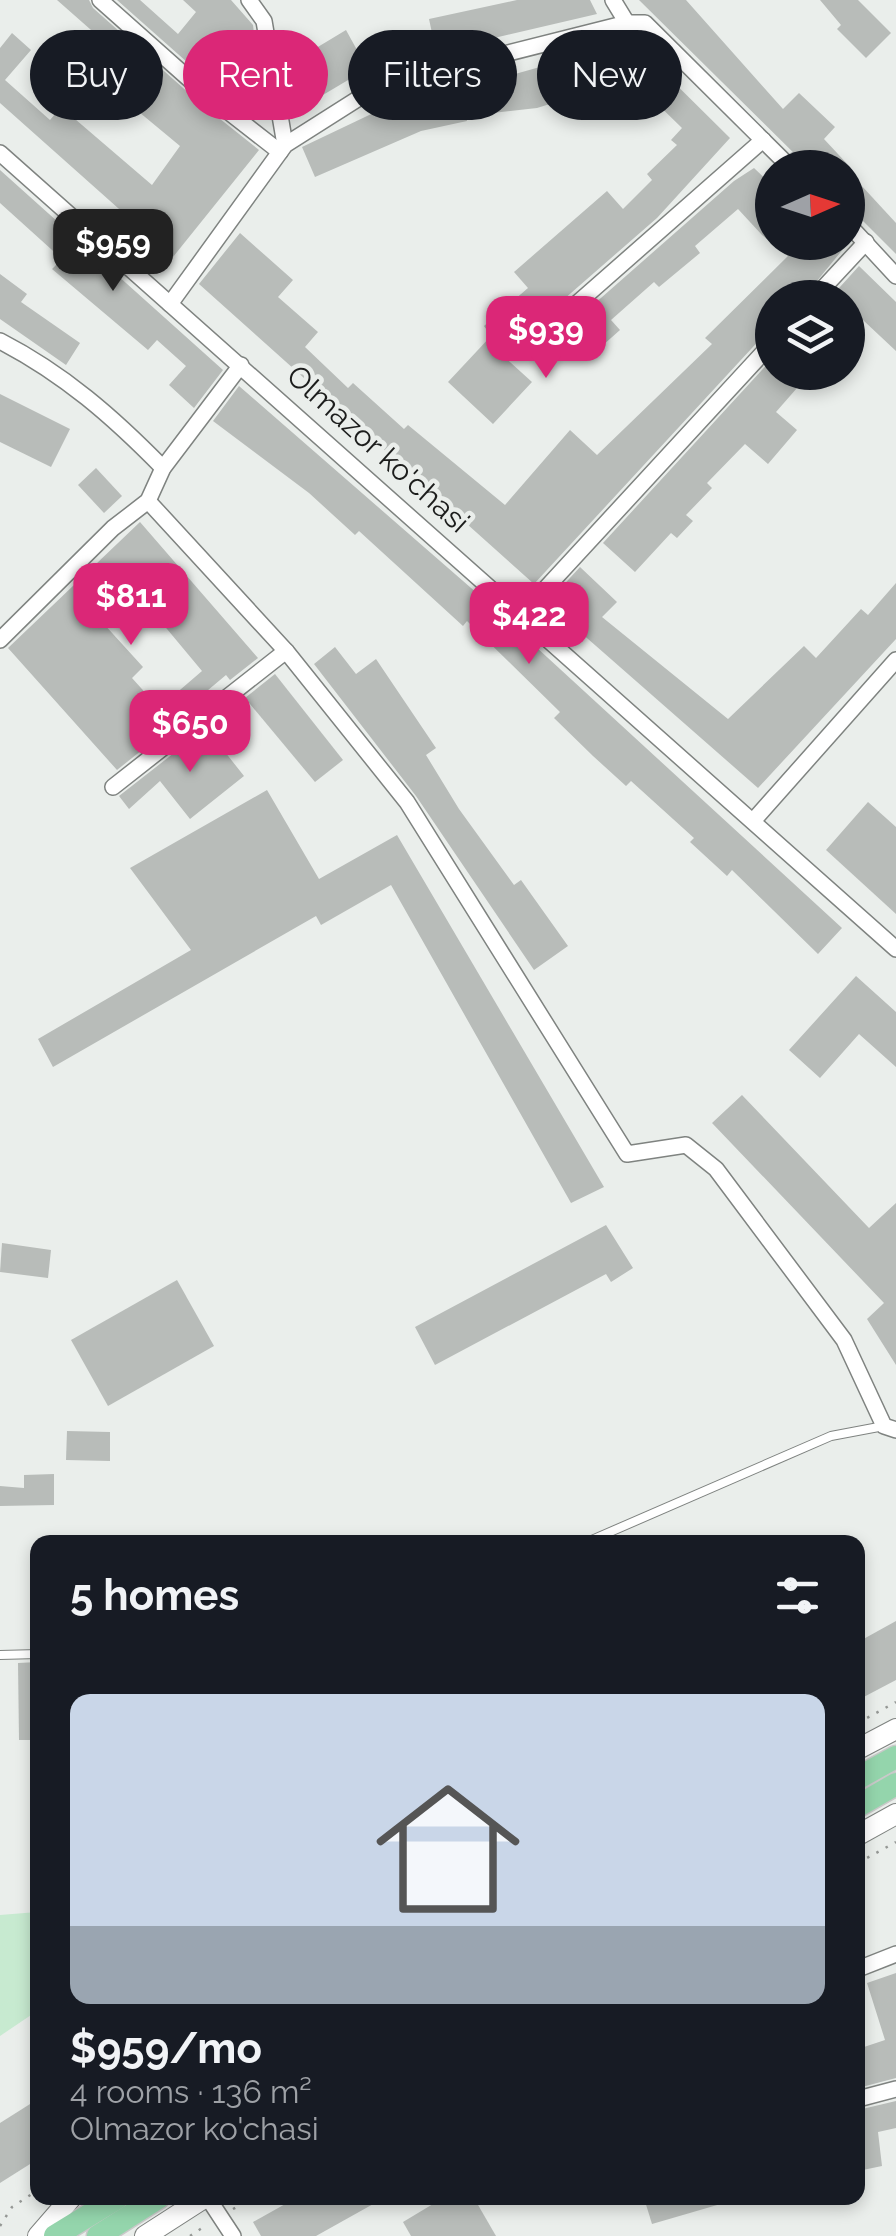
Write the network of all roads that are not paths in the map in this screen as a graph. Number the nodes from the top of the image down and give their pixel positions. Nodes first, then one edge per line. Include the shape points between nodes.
1 (100, 0) edge
2 (614, 0) edge
3 (256, 2) edge
4 (627, 23) junction
5 (763, 140) junction
6 (282, 149) junction
7 (773, 150) edge
8 (0, 153) edge
9 (866, 242) joint
10 (896, 276) edge
11 (831, 280) edge
12 (170, 304) junction
13 (540, 336) dead end
14 (0, 341) edge
15 (755, 361) edge
16 (241, 365) junction
17 (163, 468) junction
18 (148, 501) junction
19 (522, 614) junction
20 (0, 640) edge
21 (286, 652) junction
22 (896, 660) edge
23 (112, 787) dead end
24 (754, 821) junction
25 (896, 950) edge
26 (890, 1428) edge
27 (604, 1535) edge
28 (30, 1654) edge
29 (0, 1655) edge
30 (896, 1729) edge
31 (865, 1746) edge
32 (896, 1756) edge
33 (865, 1774) edge
34 (896, 1784) edge
35 (865, 1802) edge
36 (896, 1814) edge
37 (865, 1831) edge
38 (896, 1954) edge
39 (865, 1966) edge
40 (896, 2089) edge
41 (865, 2097) edge
42 (65, 2205) edge
43 (106, 2205) edge
44 (147, 2205) edge
45 (195, 2205) edge
46 (211, 2205) edge
47 (38, 2236) edge
48 (56, 2236) edge
49 (98, 2236) edge
50 (145, 2236) edge
51 (232, 2236) edge

1 - 6 street via 207,95
2 - 4 street
3 - 6 street
4 - 5 street via 645,23
4 - 6 street via 378,86
5 - 7 street
5 - 13 street
6 - 12 street
8 - 12 street, Olmazor ko'chasi
9 - 10 street
9 - 11 street
12 - 16 street, Olmazor ko'chasi
14 - 17 street via 104,408
15 - 19 street
16 - 17 street
16 - 19 street, Olmazor ko'chasi
17 - 18 street
18 - 20 street
18 - 21 street
19 - 24 street, Olmazor ko'chasi
21 - 23 street
21 - 26 street via 407,802 627,1154 686,1145 716,1169 844,1340
22 - 24 street
24 - 25 street, Olmazor ko'chasi
26 - 27 lane via 832,1436
28 - 29 lane
30 - 31 street
32 - 33 main road
34 - 35 main road
36 - 37 street
38 - 39 street
40 - 41 street
42 - 47 street
43 - 48 main road
44 - 49 main road
45 - 50 street
46 - 51 street

